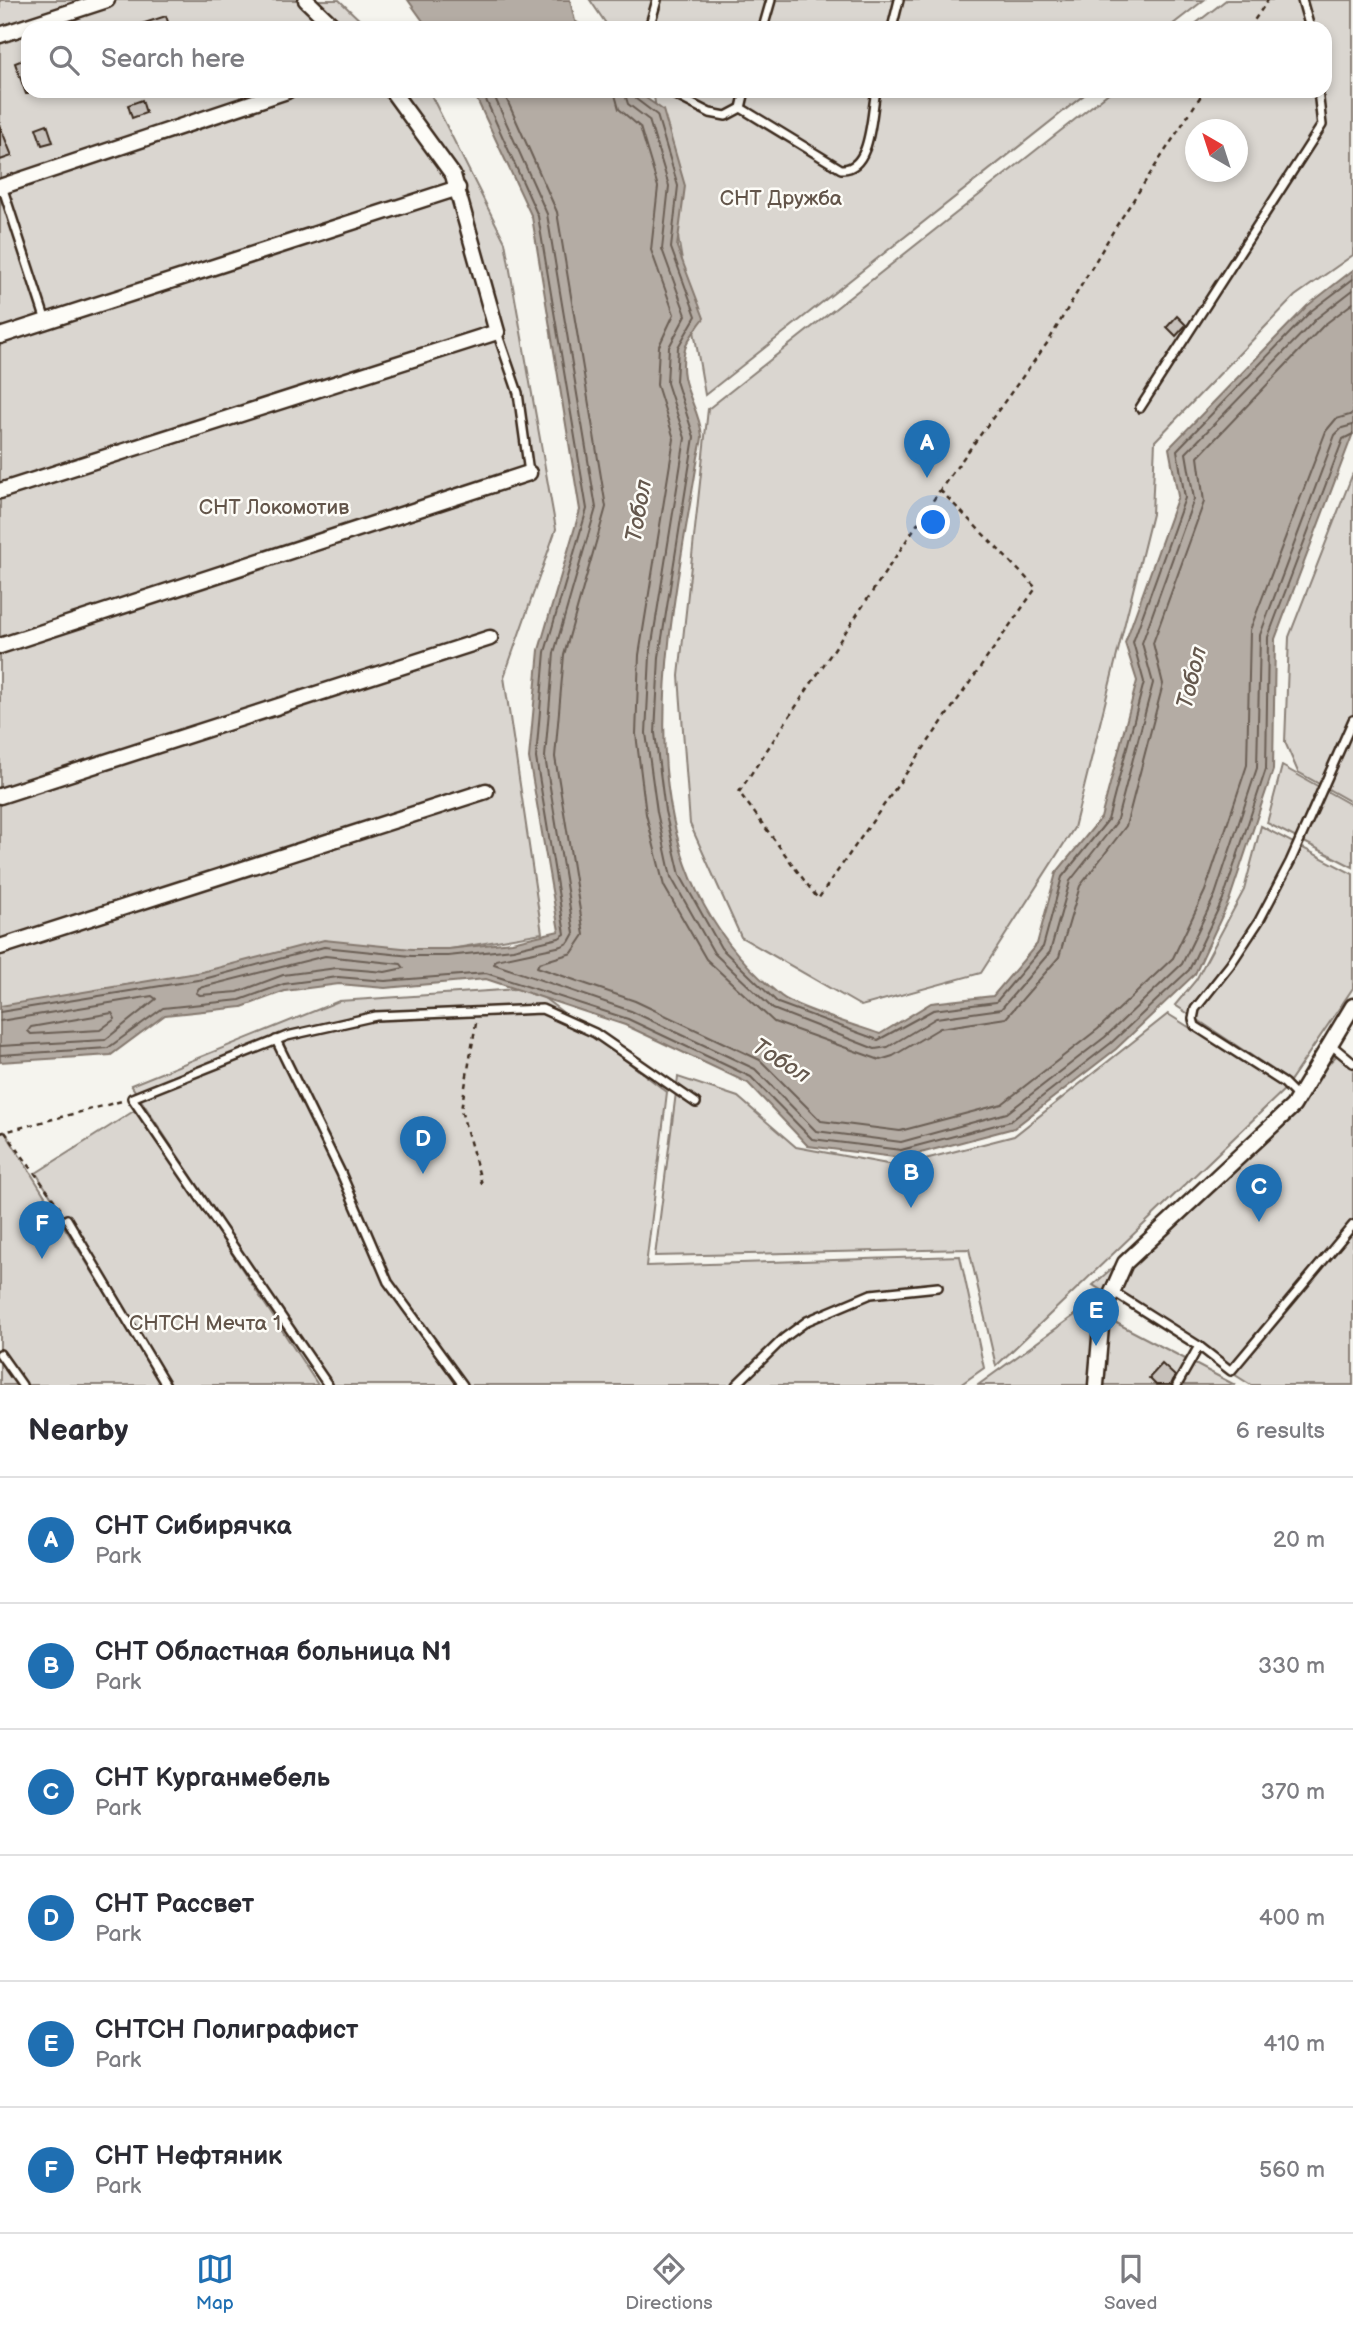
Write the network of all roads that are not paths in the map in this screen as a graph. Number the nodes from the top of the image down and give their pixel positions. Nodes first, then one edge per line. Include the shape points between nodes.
1 (107, 0) edge
2 (306, 0) edge
3 (657, 0) edge
4 (771, 0) edge
5 (899, 0) edge
6 (1301, 0) edge
7 (43, 21) edge
8 (328, 21) edge
9 (651, 21) edge
10 (765, 21) edge
11 (894, 21) edge
12 (1308, 21) edge
13 (21, 28) edge
14 (0, 35) edge
15 (266, 98) edge
16 (397, 98) edge
17 (681, 98) edge
18 (743, 98) edge
19 (875, 98) edge
20 (1319, 98) edge
21 (740, 108) junction
22 (1, 185) edge
23 (458, 188) junction
24 (46, 321) junction
25 (497, 332) junction
26 (0, 336) edge
27 (1140, 408) dead end
28 (529, 473) joint
29 (0, 491) edge
30 (490, 638) dead end
31 (0, 646) edge
32 (1353, 720) edge
33 (486, 790) dead end
34 (0, 796) edge
35 (0, 947) edge
36 (1353, 1006) edge
37 (276, 1040) junction
38 (1329, 1043) junction
39 (1353, 1063) edge
40 (1299, 1098) junction
41 (696, 1103) dead end
42 (67, 1219) road end
43 (1353, 1225) edge
44 (1349, 1235) edge
45 (938, 1287) dead end
46 (1112, 1291) junction
47 (1199, 1346) junction
48 (0, 1354) edge
49 (22, 1385) edge
50 (166, 1385) edge
51 (328, 1385) edge
52 (463, 1385) edge
53 (736, 1385) edge
54 (1096, 1385) edge
55 (1177, 1385) edge

1 - 7 street
2 - 8 street
3 - 9 lane
4 - 10 lane
5 - 11 lane
6 - 12 lane
13 - 14 street
15 - 22 street
16 - 23 street
17 - 21 lane via 726,116
18 - 21 lane
19 - 21 lane via 866,148 850,170 841,169
20 - 27 lane via 1322,125
22 - 24 lane
23 - 24 street
23 - 25 street
24 - 26 street
25 - 28 lane via 518,393
25 - 29 street
28 - 31 street
30 - 34 street
32 - 40 lane via 1259,921 1195,1009 1193,1019 1195,1026 1284,1083
33 - 35 street
36 - 38 street
37 - 41 lane via 376,1016 542,1009 595,1033
37 - 51 lane via 132,1098
37 - 52 lane via 388,1282
38 - 39 lane
38 - 40 street
40 - 46 street via 1125,1262
42 - 50 lane
43 - 44 lane
44 - 47 lane via 1231,1371
45 - 53 lane via 871,1294 807,1321
46 - 47 lane
46 - 54 street via 1102,1315
47 - 55 lane
48 - 49 lane

